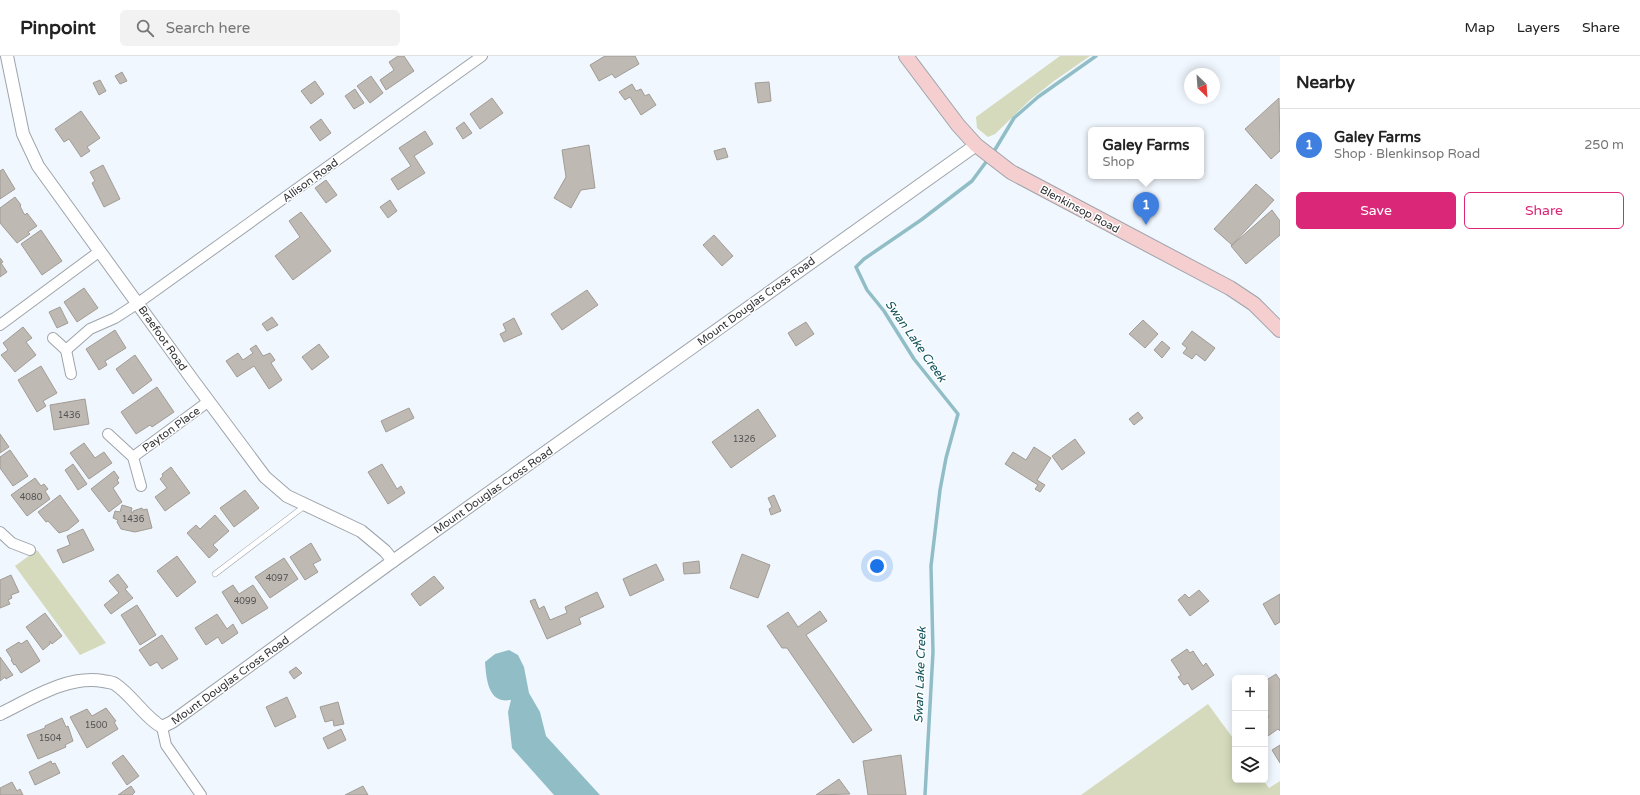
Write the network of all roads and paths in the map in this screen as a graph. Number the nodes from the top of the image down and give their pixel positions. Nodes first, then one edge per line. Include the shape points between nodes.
1 (7, 56) edge
2 (482, 56) edge
3 (906, 56) edge
4 (976, 145) junction
5 (100, 251) junction
6 (138, 303) junction
7 (0, 325) edge
8 (1280, 330) edge
9 (53, 338) dead end
10 (66, 350) junction
11 (71, 374) dead end
12 (209, 401) junction
13 (108, 434) dead end
14 (133, 457) junction
15 (141, 486) dead end
16 (307, 504) junction
17 (0, 532) edge
18 (30, 550) dead end
19 (393, 561) junction
20 (215, 574) dead end
21 (0, 714) edge
22 (162, 727) junction
23 (201, 795) edge

1 - 5 street, Braefoot Road via 24,134 33,156
2 - 6 street, Allison Road
3 - 4 main road, Blenkinsop Road
4 - 8 main road, Blenkinsop Road via 1011,172 1230,288 1254,304
4 - 19 street, Mount Douglas Cross Road
5 - 6 street, Braefoot Road
5 - 7 street
6 - 10 street, Allison Road via 115,318 90,329
6 - 12 street, Braefoot Road
9 - 10 street
10 - 11 street
12 - 14 street, Payton Place
12 - 16 street, Braefoot Road via 265,477 287,496
13 - 14 street, Payton Place
14 - 15 street, Payton Place
16 - 19 street, Braefoot Road via 361,531
16 - 20 lane
17 - 18 street via 12,544
19 - 22 street, Mount Douglas Cross Road
21 - 22 street, Mount Douglas Cross Road via 53,689 79,680 97,680 114,683
22 - 23 street via 166,745

